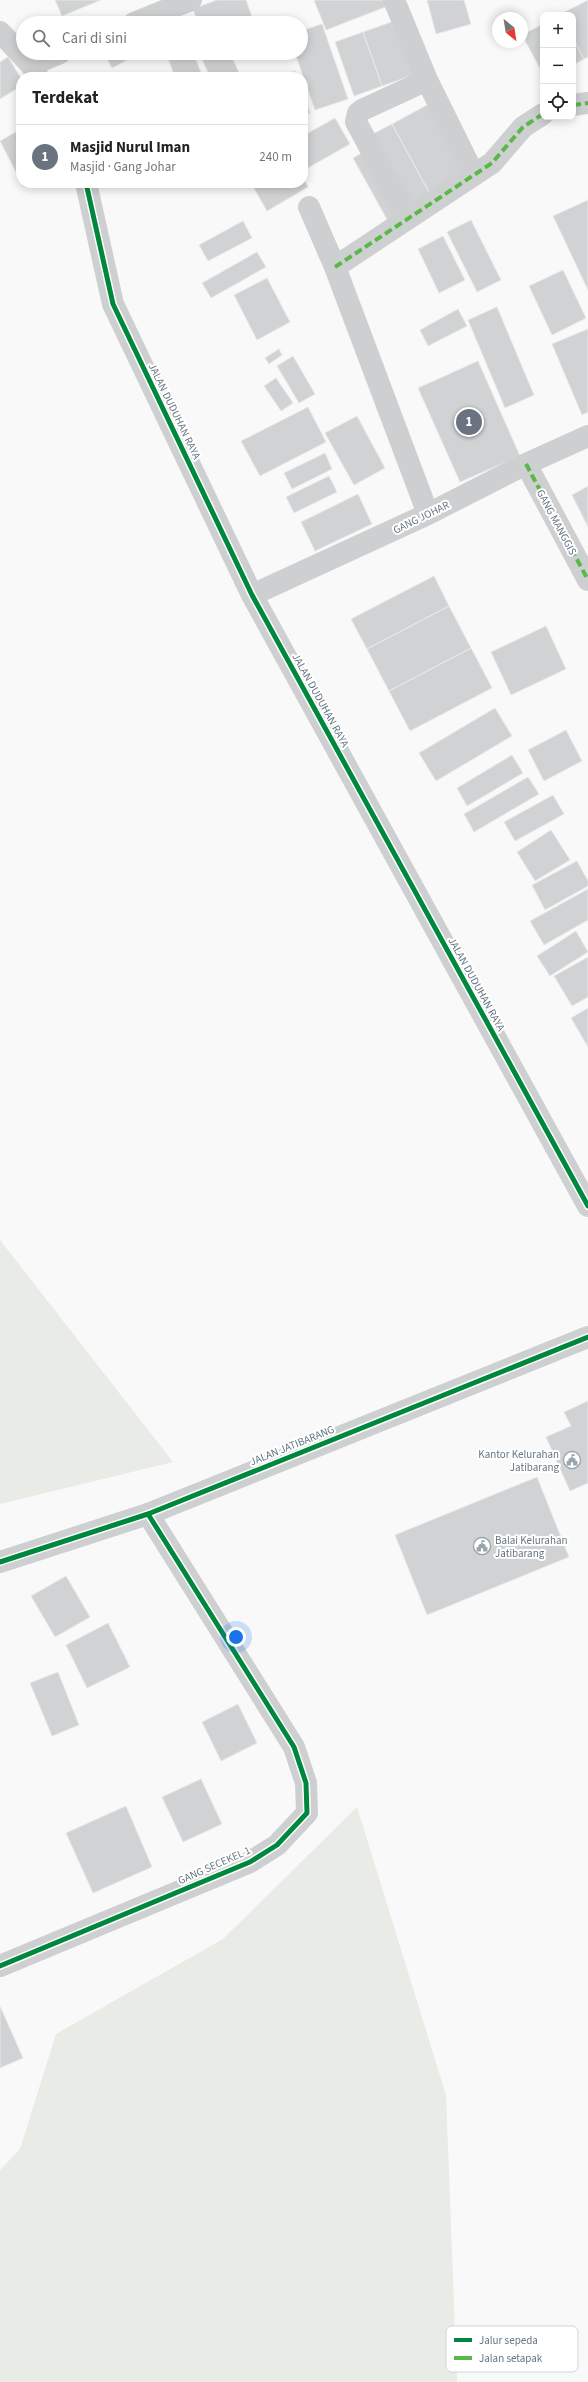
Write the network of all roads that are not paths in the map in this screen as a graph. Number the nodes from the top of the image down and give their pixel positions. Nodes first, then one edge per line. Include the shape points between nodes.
1 (191, 0) edge
2 (394, 0) edge
3 (151, 16) edge
4 (0, 32) edge
5 (16, 50) edge
6 (24, 60) edge
7 (50, 60) edge
8 (34, 71) edge
9 (427, 80) junction
10 (588, 103) edge
11 (576, 104) edge
12 (540, 116) edge
13 (474, 175) junction
14 (87, 188) edge
15 (309, 207) dead end
16 (408, 218) junction
17 (335, 266) junction
18 (588, 436) edge
19 (526, 464) junction
20 (428, 514) junction
21 (588, 580) edge
22 (252, 595) junction
23 (588, 1206) edge
24 (588, 1337) edge
25 (148, 1514) junction
26 (0, 1562) edge
27 (0, 1966) edge

1 - 3 street
2 - 9 street
4 - 5 street
6 - 8 street
7 - 8 street
9 - 13 street
9 - 16 street via 369,106 356,117 356,122
10 - 11 street
12 - 13 street via 523,127 492,164
13 - 16 street
14 - 22 street, JALAN DUDUHAN RAYA via 113,304
15 - 17 street
16 - 17 street
17 - 20 street
18 - 19 street, GANG JOHAR
19 - 20 street, GANG JOHAR
19 - 21 street, GANG MANGGIS
20 - 22 street, GANG JOHAR
22 - 23 street, JALAN DUDUHAN RAYA
24 - 25 street, JALAN JATIBARANG
25 - 26 street, JALAN JATIBARANG
25 - 27 street, GANG SECEKEL 1 via 294,1747 306,1783 307,1813 277,1845 250,1862

